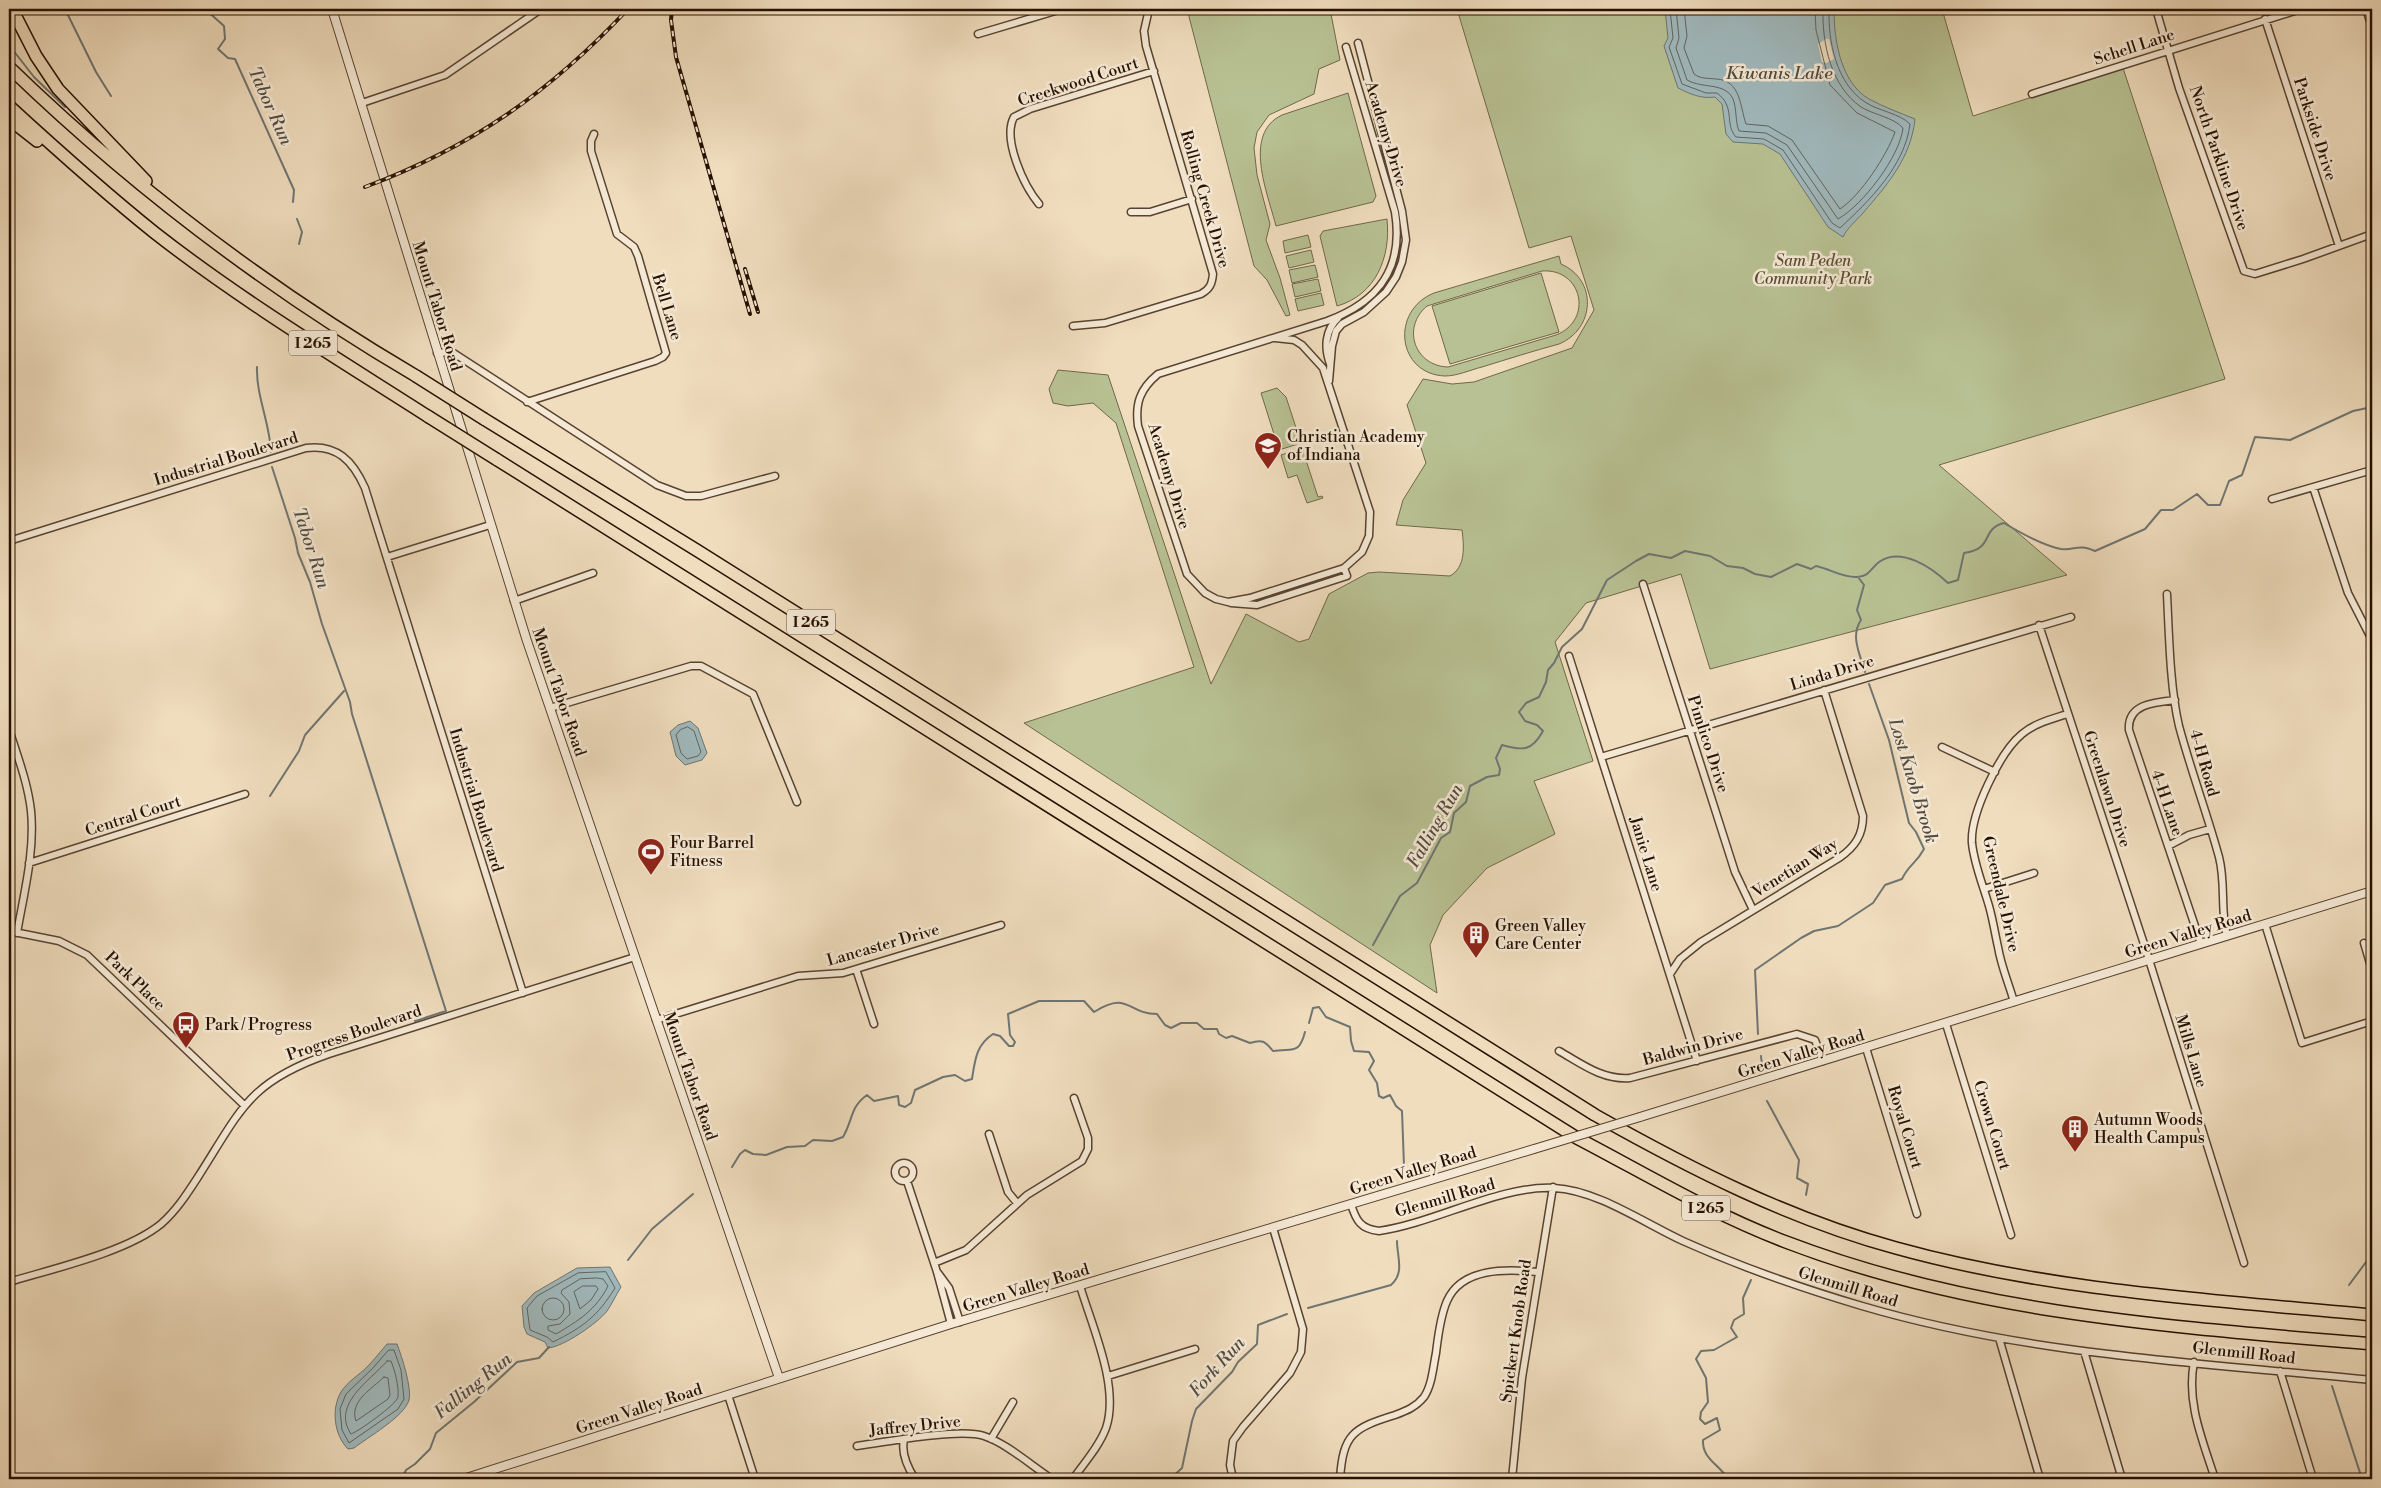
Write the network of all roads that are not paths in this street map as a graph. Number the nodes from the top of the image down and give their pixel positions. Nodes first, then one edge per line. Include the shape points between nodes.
1 (12, 9) edge
2 (332, 9) edge
3 (541, 9) edge
4 (1062, 9) edge
5 (1149, 9) edge
6 (2156, 9) edge
7 (2301, 9) edge
8 (2366, 9) edge
9 (2265, 19) junction
10 (2372, 27) edge
11 (978, 34) dead end
12 (1358, 44) dead end
13 (1346, 47) dead end
14 (2168, 50) junction
15 (9, 67) edge
16 (1154, 71) junction
17 (2032, 94) dead end
18 (362, 103) junction
19 (9, 106) edge
20 (9, 119) edge
21 (594, 134) dead end
22 (115, 198) junction
23 (1192, 199) junction
24 (1039, 204) dead end
25 (1131, 212) dead end
26 (186, 222) junction
27 (2372, 234) edge
28 (2339, 246) junction
29 (1338, 317) junction
30 (1073, 326) dead end
31 (1275, 338) junction
32 (437, 353) junction
33 (1326, 354) junction
34 (1316, 358) junction
35 (1331, 365) junction
36 (1329, 384) junction
37 (528, 402) junction
38 (2372, 470) edge
39 (775, 476) dead end
40 (2313, 487) junction
41 (2272, 499) dead end
42 (490, 525) junction
43 (9, 541) edge
44 (387, 557) junction
45 (1344, 568) junction
46 (593, 573) dead end
47 (1643, 584) dead end
48 (2167, 594) dead end
49 (514, 601) junction
50 (1228, 602) junction
51 (2071, 617) dead end
52 (2039, 625) junction
53 (2372, 640) edge
54 (1568, 656) dead end
55 (1824, 690) junction
56 (2175, 700) junction
57 (550, 708) junction
58 (2067, 714) junction
59 (9, 729) edge
60 (1690, 731) junction
61 (1942, 747) dead end
62 (1601, 757) junction
63 (1995, 772) junction
64 (245, 794) dead end
65 (797, 802) dead end
66 (2210, 829) junction
67 (2168, 846) junction
68 (28, 863) junction
69 (2034, 873) dead end
70 (1984, 889) junction
71 (2372, 891) edge
72 (1753, 910) junction
73 (1001, 924) dead end
74 (2265, 924) junction
75 (9, 931) edge
76 (17, 933) junction
77 (2228, 936) junction
78 (2364, 943) dead end
79 (2202, 944) junction
80 (635, 957) junction
81 (2148, 961) junction
82 (856, 969) junction
83 (2372, 970) edge
84 (1670, 974) junction
85 (523, 993) junction
86 (2014, 1002) junction
87 (656, 1020) junction
88 (2372, 1021) edge
89 (874, 1024) dead end
90 (1946, 1024) junction
91 (1866, 1048) junction
92 (1559, 1051) dead end
93 (1697, 1061) junction
94 (1823, 1061) junction
95 (1074, 1098) dead end
96 (244, 1105) junction
97 (989, 1134) dead end
98 (907, 1181) dead end
99 (1553, 1188) junction
100 (1017, 1203) junction
101 (1351, 1204) junction
102 (1917, 1214) dead end
103 (1273, 1228) junction
104 (2011, 1234) dead end
105 (934, 1263) junction
106 (2244, 1263) dead end
107 (937, 1272) junction
108 (1538, 1272) junction
109 (9, 1282) edge
110 (1080, 1286) junction
111 (2372, 1315) edge
112 (960, 1322) junction
113 (951, 1324) junction
114 (1999, 1338) junction
115 (2372, 1344) edge
116 (1195, 1349) dead end
117 (2084, 1351) junction
118 (2194, 1362) junction
119 (2280, 1371) junction
120 (1108, 1376) junction
121 (779, 1378) junction
122 (2372, 1380) edge
123 (728, 1395) junction
124 (1013, 1402) dead end
125 (991, 1439) junction
126 (904, 1440) junction
127 (857, 1446) dead end
128 (463, 1479) edge
129 (755, 1479) edge
130 (915, 1479) edge
131 (1052, 1479) edge
132 (1072, 1479) edge
133 (1233, 1479) edge
134 (1340, 1479) edge
135 (1512, 1479) edge
136 (2040, 1479) edge
137 (2122, 1479) edge
138 (2215, 1479) edge
139 (2313, 1479) edge

1 - 26 highway via 36,56 58,89
2 - 18 street, Mount Tabor Road
3 - 18 street via 445,75
4 - 11 street
5 - 16 street, Rolling Creek Drive via 1144,36
6 - 14 street, North Parkline Drive
7 - 9 street, Schell Lane
8 - 10 street
9 - 14 street, Schell Lane
9 - 28 street, Parkside Drive
12 - 35 street, Academy Drive via 1402,211 1406,240 1399,269 1386,292 1336,331
13 - 29 street, Academy Drive via 1395,212 1398,240 1389,273 1378,289 1366,301
14 - 17 street, Schell Lane
14 - 28 street, North Parkline Drive via 2242,268 2255,274
15 - 26 highway, I 265 via 113,163
16 - 23 street, Rolling Creek Drive
16 - 24 street, Creekwood Court via 1030,109 1014,117 1010,129 1012,143 1025,186
18 - 32 street, Mount Tabor Road
19 - 22 highway, I 265
20 - 22 highway
21 - 37 street, Bell Lane via 591,151 616,234 634,247 666,353 655,361
22 - 115 highway, I 265, bridge via 155,232 285,326 1568,1132 1706,1208 1842,1262 1980,1299 2095,1317
23 - 25 street via 1150,212
23 - 30 street, Rolling Creek Drive via 1213,274 1207,291 1105,324
26 - 111 highway, I 265, bridge via 314,314 810,621 1595,1115 1666,1156 1790,1212 1868,1240 1976,1268 2088,1287
27 - 28 street
29 - 31 street, Academy Drive
29 - 33 street via 1330,327
31 - 34 street via 1294,340
31 - 50 street, Academy Drive via 1158,374 1141,392 1137,402 1138,426 1187,574 1206,594
32 - 37 street via 452,352
32 - 42 street, Mount Tabor Road
33 - 34 street via 1323,359
33 - 35 street
34 - 36 street
35 - 36 street, Academy Drive
36 - 45 street via 1370,512 1369,536 1362,552
37 - 39 street via 657,485 674,492 701,496
38 - 40 street
40 - 41 street
40 - 53 street via 2348,593
42 - 44 street
42 - 49 street, Mount Tabor Road
43 - 44 street, Industrial Boulevard via 254,463 315,447 340,454 358,472
44 - 85 street, Industrial Boulevard
45 - 50 street
45 - 50 street, Academy Drive via 1347,576 1258,605
46 - 49 street
47 - 60 street, Pimlico Drive
48 - 56 street, 4-H Road
49 - 57 street, Mount Tabor Road
51 - 52 street, Linda Drive
52 - 55 street, Linda Drive
52 - 58 street, Greenlawn Drive
54 - 62 street, Janie Lane
55 - 60 street, Linda Drive
55 - 72 street, Venetian Way via 1863,816 1862,830 1856,844 1846,854
56 - 66 street, 4-H Road via 2179,726
56 - 67 street, 4-H Lane via 2139,708 2131,715 2128,724
57 - 65 street via 691,666 701,666 753,694
57 - 80 street, Mount Tabor Road
58 - 63 street, Greendale Drive via 2021,734
58 - 81 street, Greenlawn Drive
59 - 68 street via 31,811
60 - 62 street, Linda Drive
60 - 72 street, Pimlico Drive via 1735,872
61 - 63 street
62 - 84 street, Janie Lane
63 - 70 street, Greendale Drive via 1978,810 1972,834
64 - 68 street, Central Court
66 - 67 street
66 - 77 street, 4-H Road via 2222,878 2222,908
67 - 79 street, 4-H Lane
68 - 76 street
69 - 70 street
70 - 86 street, Greendale Drive
71 - 74 street, Green Valley Road
72 - 84 street, Venetian Way via 1689,950
73 - 82 street, Lancaster Drive
74 - 77 street, Green Valley Road
74 - 88 street via 2302,1043
75 - 76 street, Park Place
76 - 96 street, Park Place via 59,941 87,955
77 - 79 street, Green Valley Road
78 - 83 street
79 - 81 street, Green Valley Road
80 - 85 street, Progress Boulevard
80 - 87 street, Mount Tabor Road
81 - 86 street, Green Valley Road
81 - 106 street, Mills Lane
82 - 87 street, Lancaster Drive via 824,976 798,976
82 - 89 street
84 - 93 street, Janie Lane
85 - 96 street, Progress Boulevard via 308,1061 269,1081
86 - 90 street, Green Valley Road
87 - 121 street, Mount Tabor Road
90 - 91 street, Green Valley Road
90 - 104 street, Crown Court
91 - 94 street, Green Valley Road
91 - 102 street, Royal Court
92 - 93 street, Baldwin Drive via 1599,1074 1622,1079
93 - 94 street, Baldwin Drive via 1797,1034 1815,1040
94 - 101 street, Green Valley Road, bridge
95 - 100 street via 1088,1138 1086,1156
96 - 109 street, Progress Boulevard via 190,1190 159,1226 119,1247
97 - 100 street via 1008,1192
98 - 105 street
99 - 101 street, Glenmill Road via 1524,1190 1380,1230 1360,1224
99 - 108 street, Spickert Knob Road
99 - 114 street, Glenmill Road via 1590,1196 1693,1245 1786,1282 1895,1316
100 - 105 street via 972,1246
101 - 103 street, Green Valley Road
103 - 110 street, Green Valley Road
103 - 133 street via 1303,1329 1301,1352 1290,1373 1233,1441 1230,1465
105 - 107 street
107 - 112 street via 949,1288
107 - 113 street
108 - 134 street via 1491,1272 1468,1280 1455,1289 1444,1311 1432,1375 1424,1397 1405,1412 1372,1422 1352,1434 1343,1454
108 - 135 street, Spickert Knob Road via 1522,1378
110 - 112 street, Green Valley Road
110 - 120 street
112 - 113 street, Green Valley Road
113 - 121 street, Green Valley Road
114 - 117 street, Glenmill Road
114 - 136 street
116 - 120 street
117 - 118 street, Glenmill Road
117 - 137 street
118 - 119 street, Glenmill Road
118 - 138 street via 2192,1403
119 - 122 street, Glenmill Road
119 - 139 street
120 - 132 street via 1111,1400 1106,1429
121 - 123 street, Green Valley Road
123 - 128 street, Green Valley Road
123 - 129 street
124 - 125 street
125 - 126 street, Jaffrey Drive via 978,1434 960,1434
125 - 131 street, Jaffrey Drive
126 - 127 street, Jaffrey Drive
126 - 130 street via 908,1466

